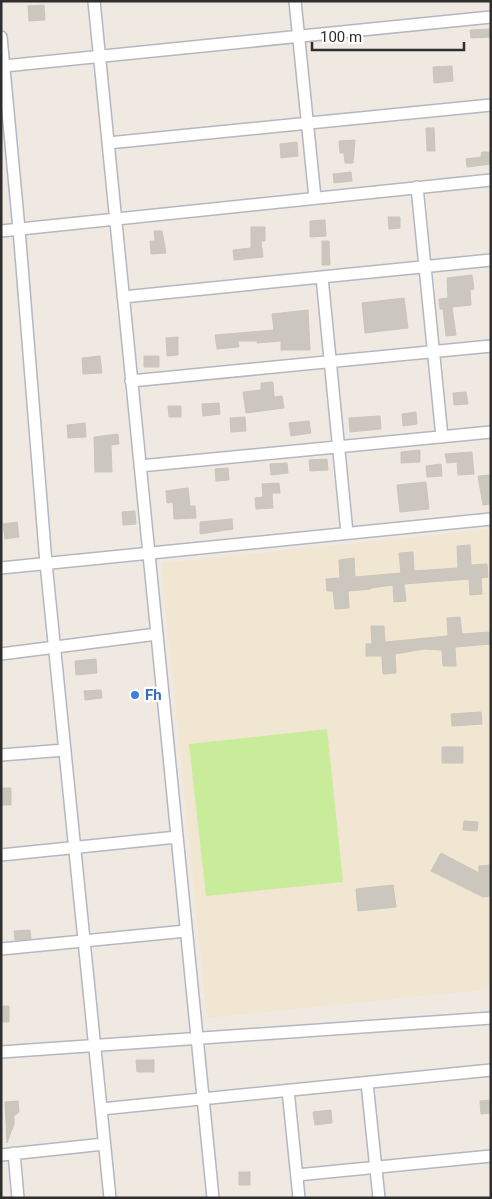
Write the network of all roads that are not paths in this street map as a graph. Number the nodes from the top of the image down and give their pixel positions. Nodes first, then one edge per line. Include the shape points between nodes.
1 (94, 1) edge
2 (295, 1) edge
3 (491, 17) edge
4 (299, 36) junction
5 (1, 37) edge
6 (99, 56) junction
7 (4, 66) junction
8 (491, 105) edge
9 (307, 123) junction
10 (108, 143) junction
11 (491, 180) edge
12 (417, 187) junction
13 (315, 198) junction
14 (116, 219) junction
15 (20, 229) junction
16 (1, 231) edge
17 (491, 260) edge
18 (425, 267) junction
19 (322, 277) junction
20 (123, 296) junction
21 (491, 346) edge
22 (433, 351) junction
23 (330, 362) junction
24 (132, 381) junction
25 (491, 432) edge
26 (442, 437) junction
27 (339, 447) junction
28 (140, 466) junction
29 (491, 519) edge
30 (347, 533) junction
31 (149, 552) junction
32 (46, 562) junction
33 (1, 568) edge
34 (157, 634) junction
35 (55, 647) junction
36 (1, 654) edge
37 (65, 750) junction
38 (1, 755) edge
39 (177, 837) junction
40 (75, 848) junction
41 (1, 854) edge
42 (186, 931) junction
43 (84, 941) junction
44 (1, 949) edge
45 (491, 1018) edge
46 (198, 1038) junction
47 (95, 1046) junction
48 (1, 1052) edge
49 (491, 1070) edge
50 (367, 1083) junction
51 (288, 1090) junction
52 (203, 1099) junction
53 (101, 1109) junction
54 (104, 1144) junction
55 (14, 1153) junction
56 (1, 1155) edge
57 (491, 1156) edge
58 (376, 1167) junction
59 (297, 1175) junction
60 (18, 1198) edge
61 (110, 1198) edge
62 (213, 1198) edge
63 (299, 1198) edge
64 (379, 1198) edge

1 - 6 street
2 - 4 street
3 - 4 street
4 - 6 street
4 - 9 street
5 - 7 street
6 - 7 street
6 - 10 street
7 - 15 street
8 - 9 street
9 - 10 street
9 - 13 street
10 - 14 street
11 - 12 street
12 - 13 street
12 - 18 street
13 - 14 street
14 - 15 street
14 - 20 street
15 - 16 street
15 - 32 street
17 - 18 street
18 - 19 street
18 - 22 street
19 - 20 street
19 - 23 street
20 - 24 street
21 - 22 street
22 - 23 street
22 - 26 street
23 - 24 street
23 - 27 street
24 - 28 street
25 - 26 street
26 - 27 street
27 - 28 street
27 - 30 street
28 - 31 street
29 - 30 street
30 - 31 street
31 - 32 street
31 - 34 street
32 - 33 street
32 - 35 street
34 - 35 street
34 - 39 street
35 - 36 street
35 - 37 street
37 - 38 street
37 - 40 street
39 - 40 street
39 - 42 street
40 - 41 street
40 - 43 street
42 - 43 street
42 - 46 street
43 - 44 street
43 - 47 street
45 - 46 street
46 - 47 street
46 - 52 street
47 - 48 street
47 - 53 street
49 - 50 street
50 - 51 street
50 - 58 street
51 - 52 street
51 - 59 street
52 - 53 street
52 - 62 street
53 - 54 street
54 - 55 street
54 - 61 street
55 - 56 street
55 - 60 street
57 - 58 street
58 - 59 street
58 - 64 street
59 - 63 street

